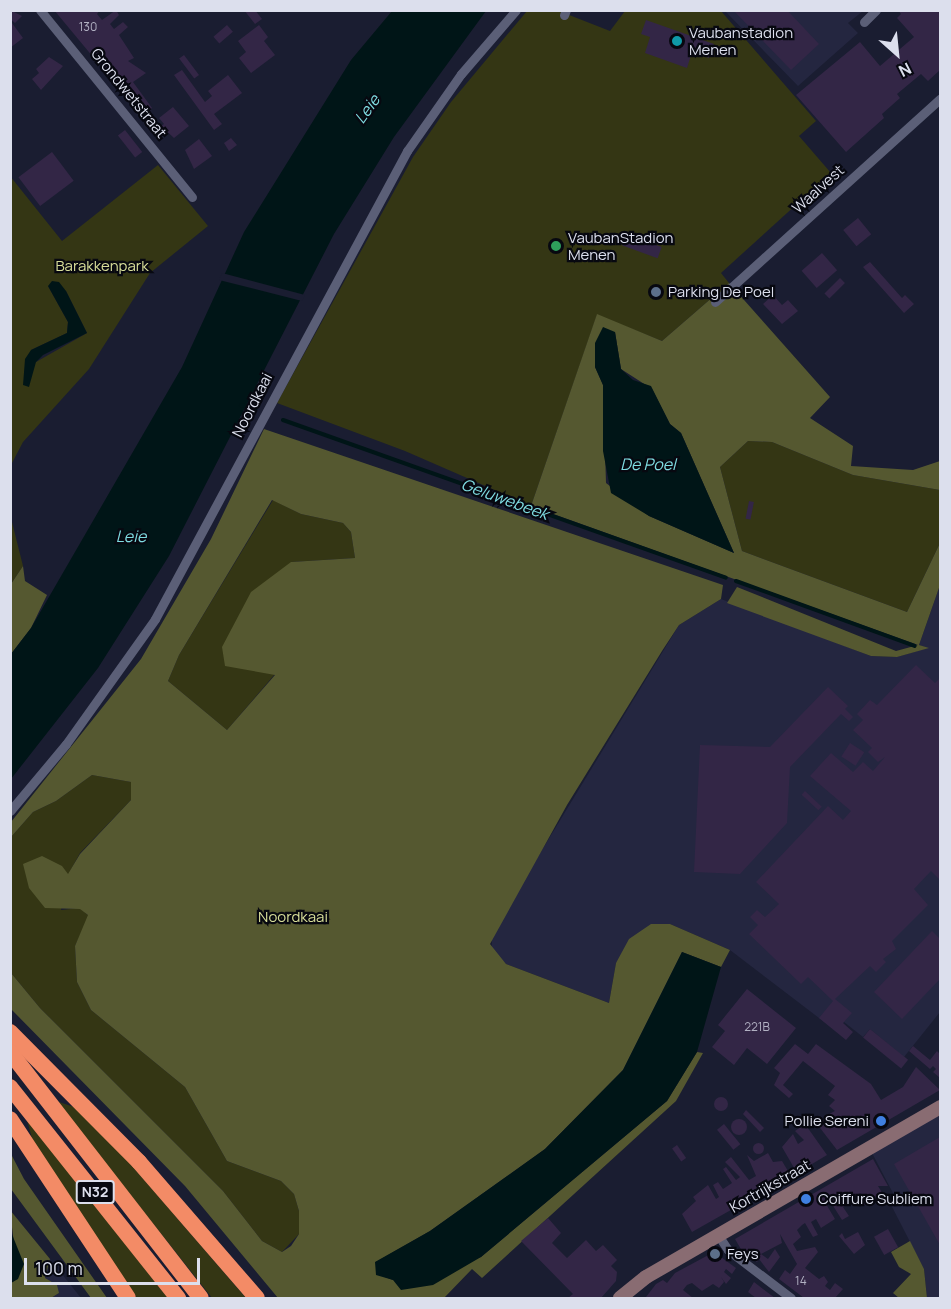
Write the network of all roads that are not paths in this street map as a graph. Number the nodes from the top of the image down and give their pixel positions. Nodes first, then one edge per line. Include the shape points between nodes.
1 (40, 10) edge
2 (516, 10) edge
3 (876, 10) edge
4 (864, 22) dead end
5 (940, 99) edge
6 (192, 197) dead end
7 (715, 302) dead end
8 (10, 811) edge
9 (10, 1032) edge
10 (10, 1052) edge
11 (10, 1087) edge
12 (940, 1107) edge
13 (10, 1119) edge
14 (718, 1235) junction
15 (627, 1296) edge
16 (128, 1299) edge
17 (178, 1299) edge
18 (201, 1299) edge
19 (257, 1299) edge
20 (790, 1299) edge

1 - 6 street, Grondwetstraat
2 - 8 street, Noordkaai via 461,74 412,142 155,619 66,744
3 - 4 street
5 - 7 street, Waalvest
9 - 19 highway via 139,1162
10 - 18 highway, N32
11 - 17 highway, N32
12 - 14 street, Kortrijkstraat
13 - 16 highway
14 - 15 street, Kortrijkstraat
14 - 20 street via 728,1250

